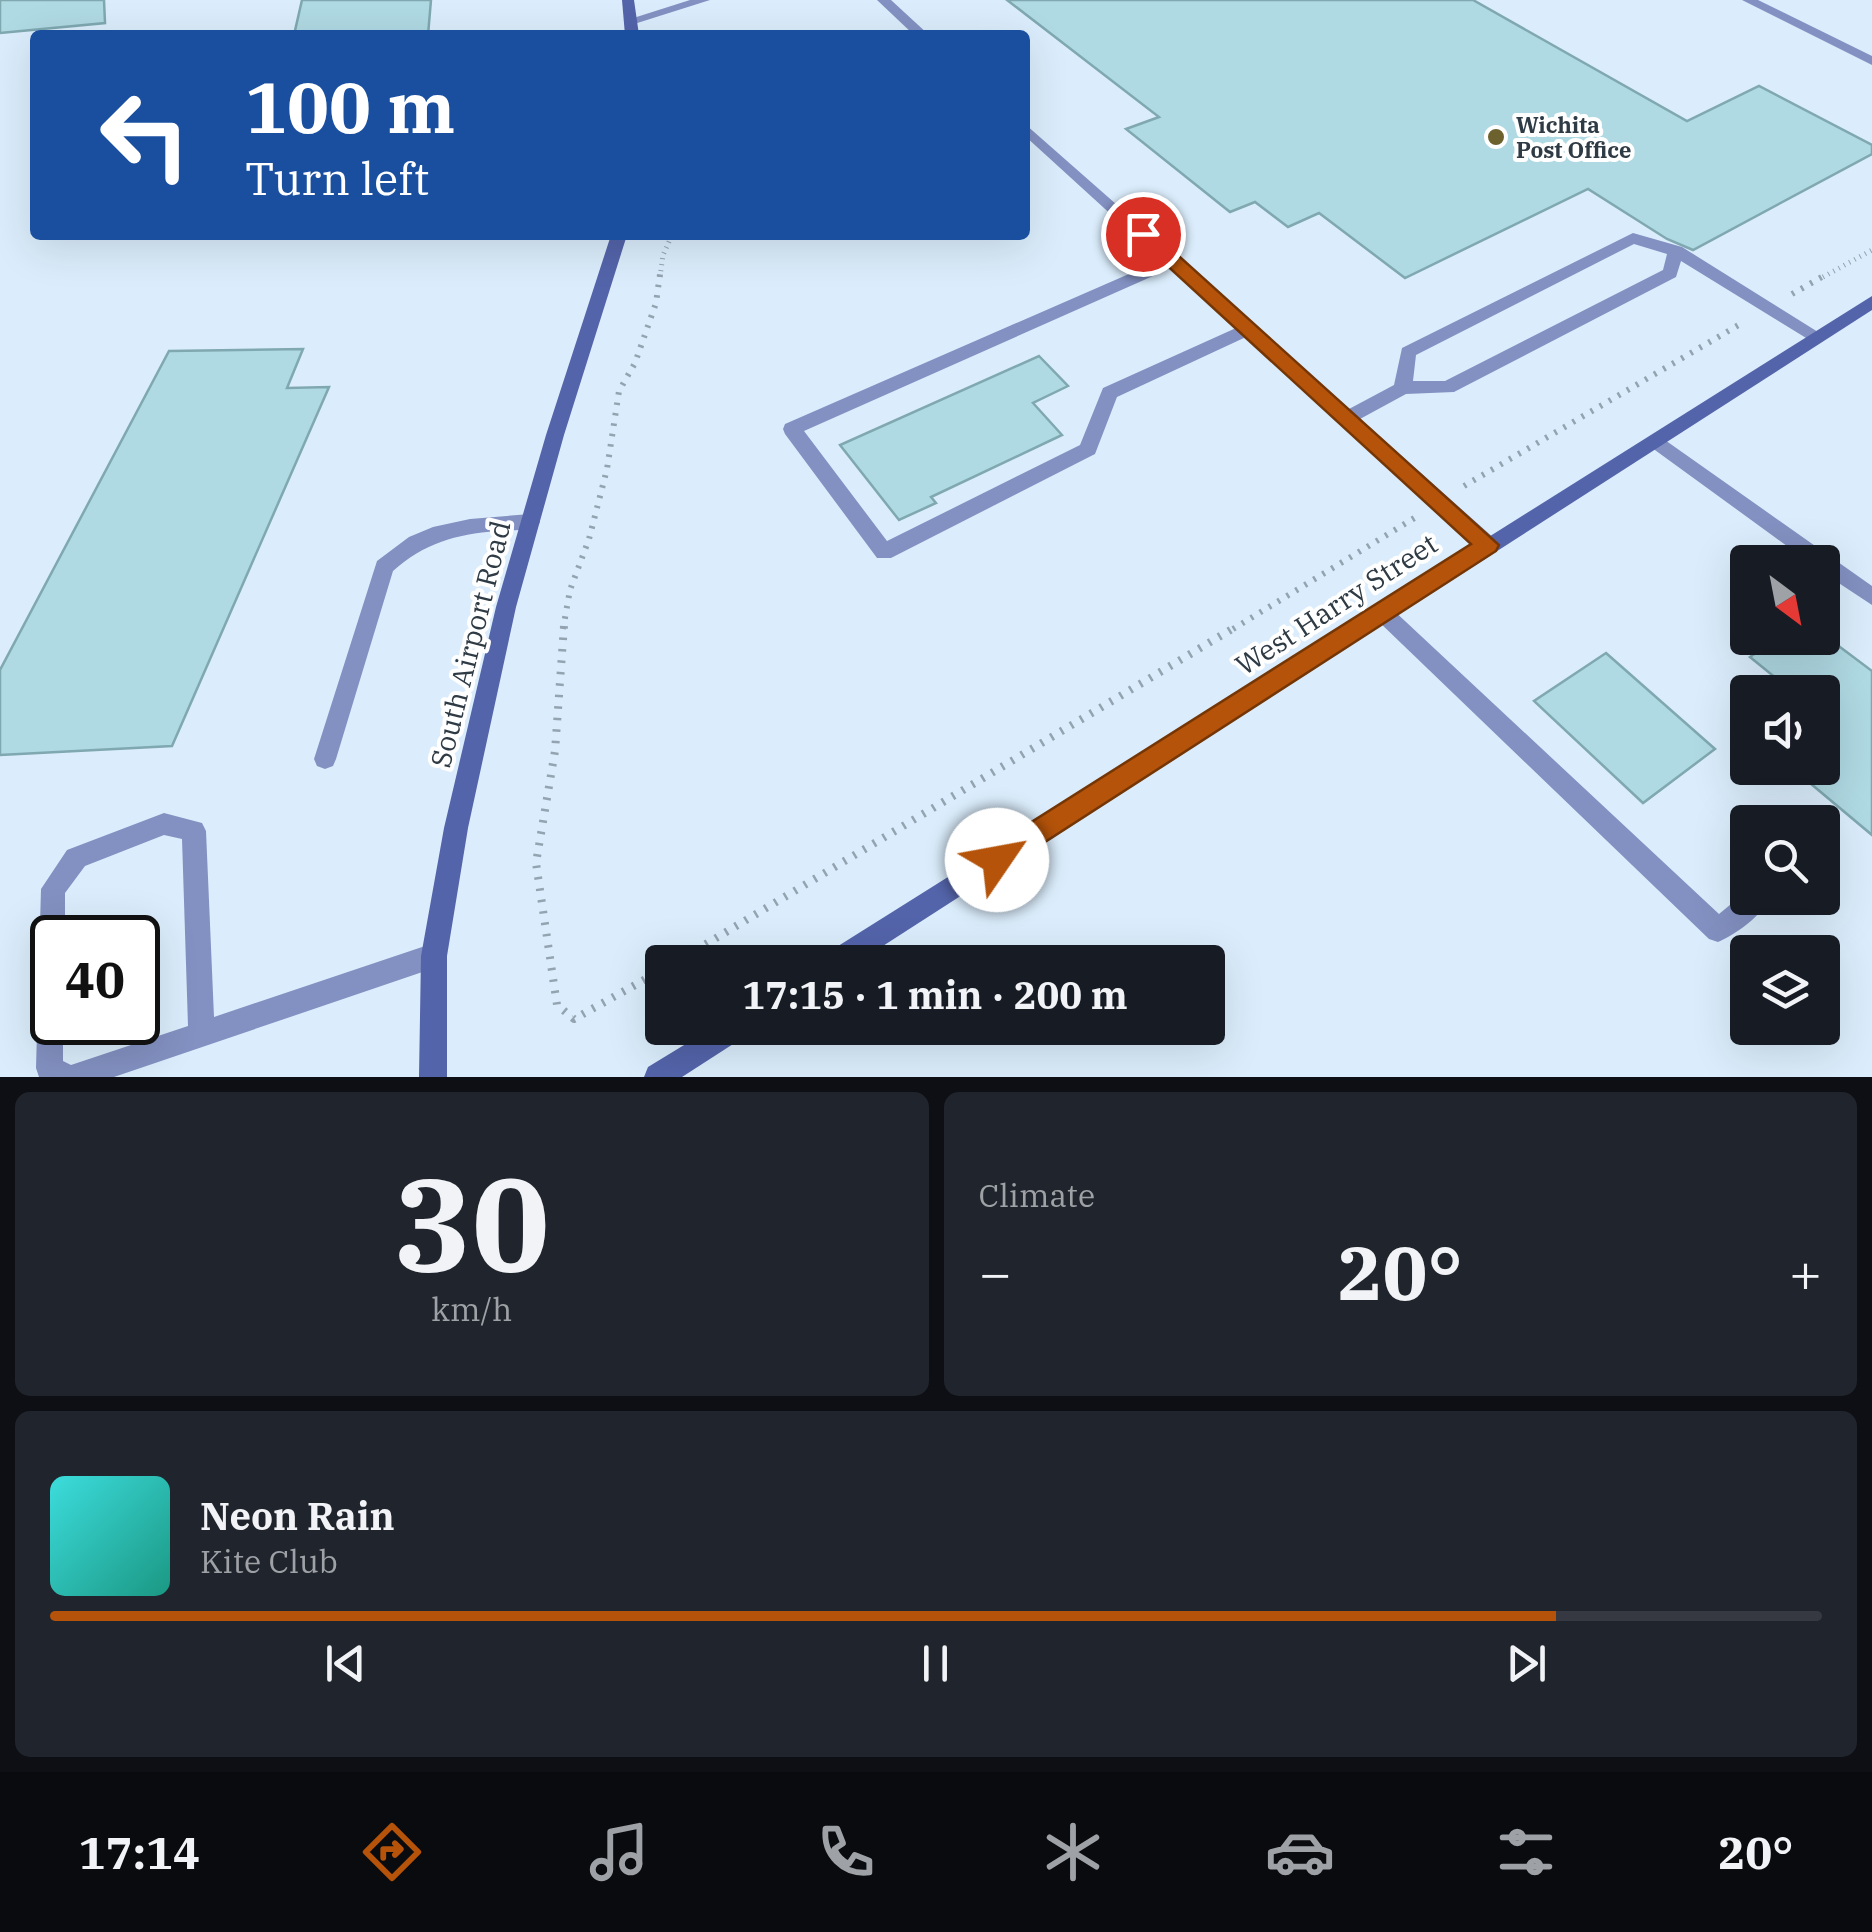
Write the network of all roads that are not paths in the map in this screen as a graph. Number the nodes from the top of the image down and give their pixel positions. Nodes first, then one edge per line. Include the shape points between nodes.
1 (628, 0) edge
2 (704, 0) edge
3 (883, 0) edge
4 (1748, 0) edge
5 (631, 28) edge
6 (916, 30) edge
7 (1872, 61) edge
8 (1030, 132) edge
9 (618, 240) edge
10 (1676, 251) junction
11 (1173, 261) junction
12 (1872, 302) edge
13 (1248, 329) junction
14 (1817, 338) junction
15 (1403, 388) junction
16 (1347, 418) junction
17 (1655, 440) junction
18 (530, 522) junction
19 (1488, 545) junction
20 (1872, 598) edge
21 (1382, 613) junction
22 (325, 759) dead end
23 (1736, 915) edge
24 (863, 945) edge
25 (434, 956) junction
26 (201, 1034) junction
27 (708, 1045) edge
28 (70, 1077) edge
29 (433, 1077) edge
30 (658, 1077) edge

1 - 5 street
2 - 5 street
3 - 6 street
4 - 7 street
8 - 11 street
9 - 18 street, South Airport Road
10 - 14 street
10 - 15 street via 1670,273 1448,387
10 - 15 street via 1633,238 1408,352
11 - 13 street
11 - 13 street via 792,429 884,552 1088,448 1109,394
12 - 14 street, West Harry Street
13 - 16 street
14 - 17 street, West Harry Street
15 - 16 street
16 - 19 street
17 - 19 street, West Harry Street
17 - 20 street
18 - 22 street via 442,531 403,548 384,567
18 - 25 street, South Airport Road via 456,828
19 - 21 street, West Harry Street
21 - 23 street via 1718,930
21 - 24 street, West Harry Street
25 - 26 street
25 - 29 street, South Airport Road
26 - 28 street
26 - 28 street via 194,831 164,824 76,858 52,889 49,1068
27 - 30 street

